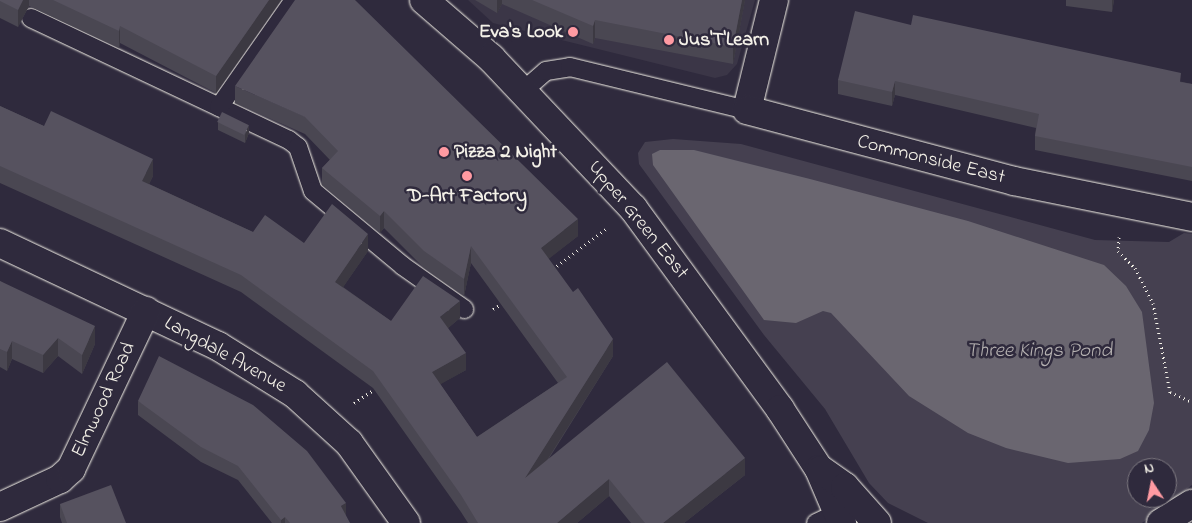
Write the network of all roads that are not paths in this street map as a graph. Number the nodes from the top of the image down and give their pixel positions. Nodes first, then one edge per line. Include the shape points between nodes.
1 (294, 0) edge
2 (424, 0) edge
3 (774, 0) edge
4 (31, 18) dead end
5 (523, 91) junction
6 (219, 107) junction
7 (748, 110) junction
8 (1192, 218) edge
9 (0, 243) edge
10 (464, 309) dead end
11 (146, 311) junction
12 (819, 469) junction
13 (1192, 504) edge
14 (3, 512) edge
15 (832, 520) edge
16 (406, 523) edge
17 (877, 523) edge
18 (1162, 523) edge

1 - 6 lane
2 - 5 street, Upper Green East
3 - 7 street
4 - 6 lane
5 - 7 lane, Commonside East via 546,71 570,67 673,89
5 - 12 street, Upper Green East via 633,208
6 - 10 lane via 298,147 313,191 403,266
7 - 8 street, Commonside East via 1014,181
9 - 11 street, Langdale Avenue
11 - 14 street, Elmwood Road via 70,469 60,479
11 - 16 street, Langdale Avenue via 258,369 311,407 370,469
12 - 15 street, Upper Green East
12 - 17 street, Upper Green East via 845,487
13 - 18 street

